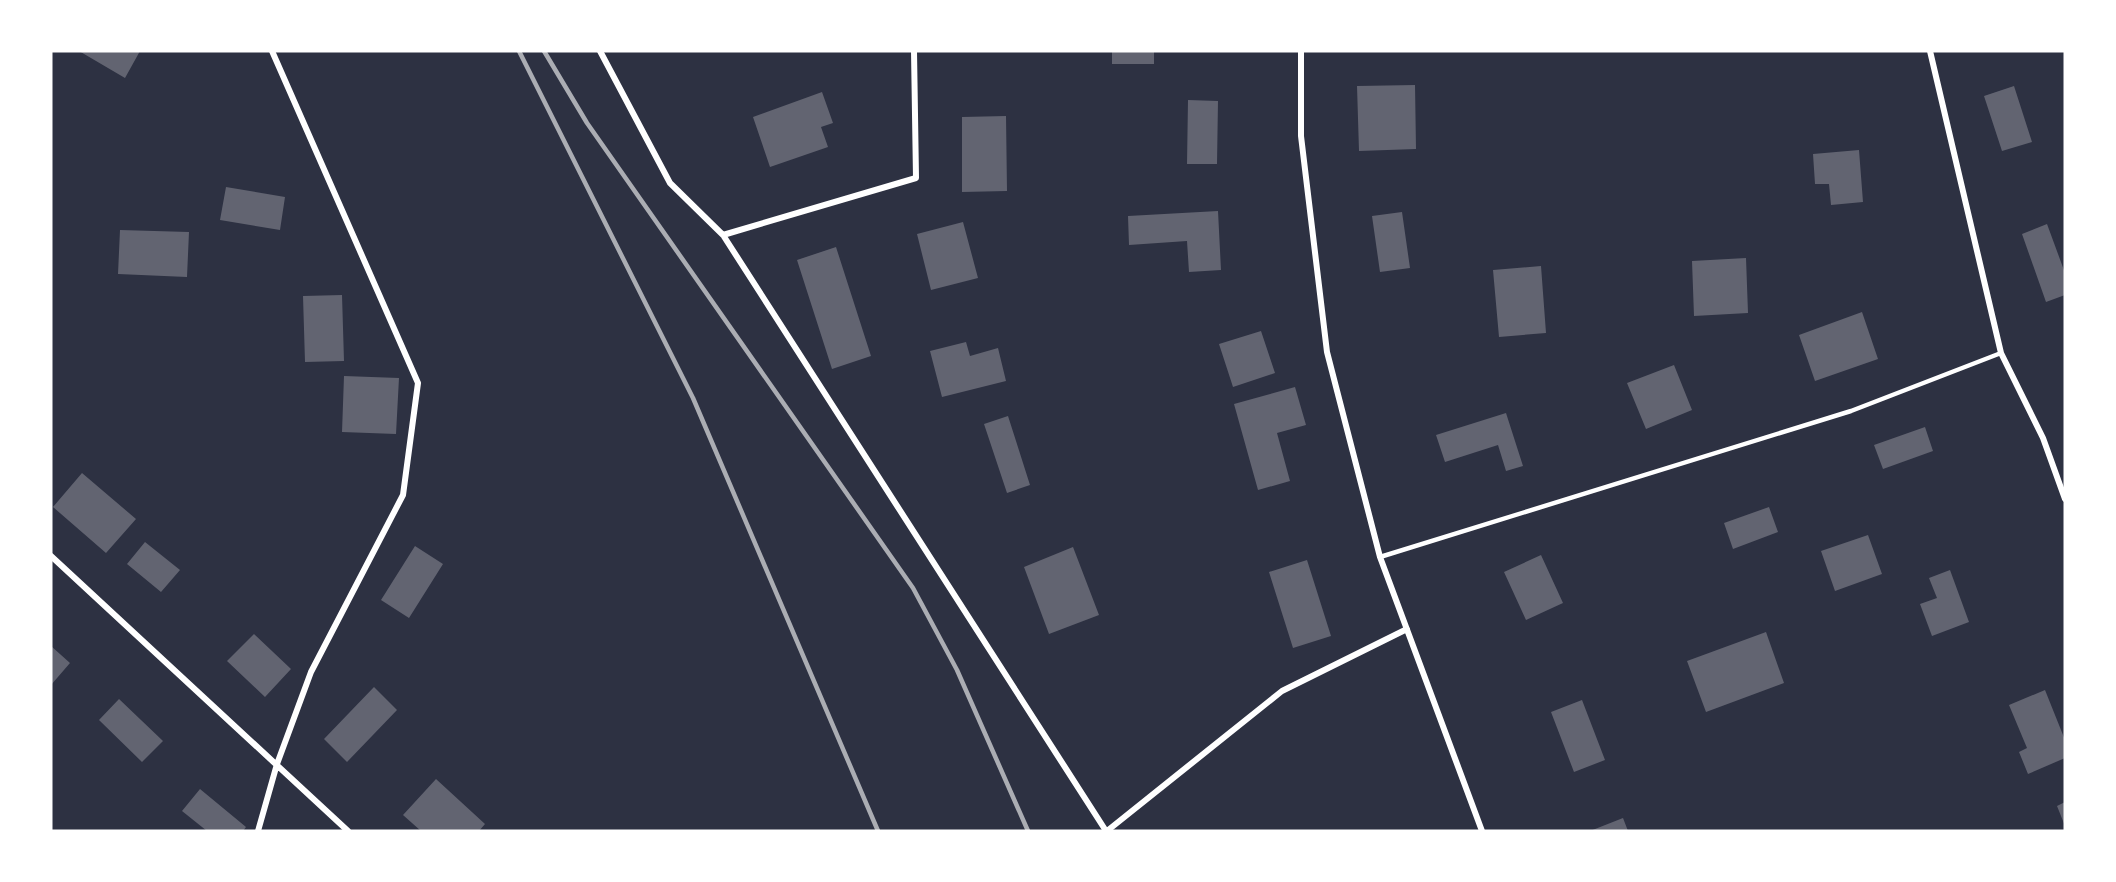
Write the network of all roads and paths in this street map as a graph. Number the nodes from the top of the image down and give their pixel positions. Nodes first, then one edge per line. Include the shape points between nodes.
1 (272, 51) edge
2 (600, 51) edge
3 (914, 51) edge
4 (1301, 51) edge
5 (1930, 51) edge
6 (723, 236) junction
7 (2001, 353) junction
8 (2065, 499) edge
9 (51, 556) edge
10 (1380, 557) junction
11 (1407, 629) junction
12 (277, 764) junction
13 (258, 831) edge
14 (348, 831) edge
15 (1107, 831) edge
16 (1482, 831) edge

1 - 12 street via 418,383 403,495 311,672
2 - 6 street via 670,183
3 - 6 street via 916,178
4 - 10 street via 1301,136 1327,352
5 - 7 street
6 - 15 street
7 - 8 street via 2043,438
7 - 10 lane via 1851,411
9 - 12 street
10 - 11 street
11 - 15 street via 1282,692
11 - 16 street
12 - 13 street
12 - 14 street

